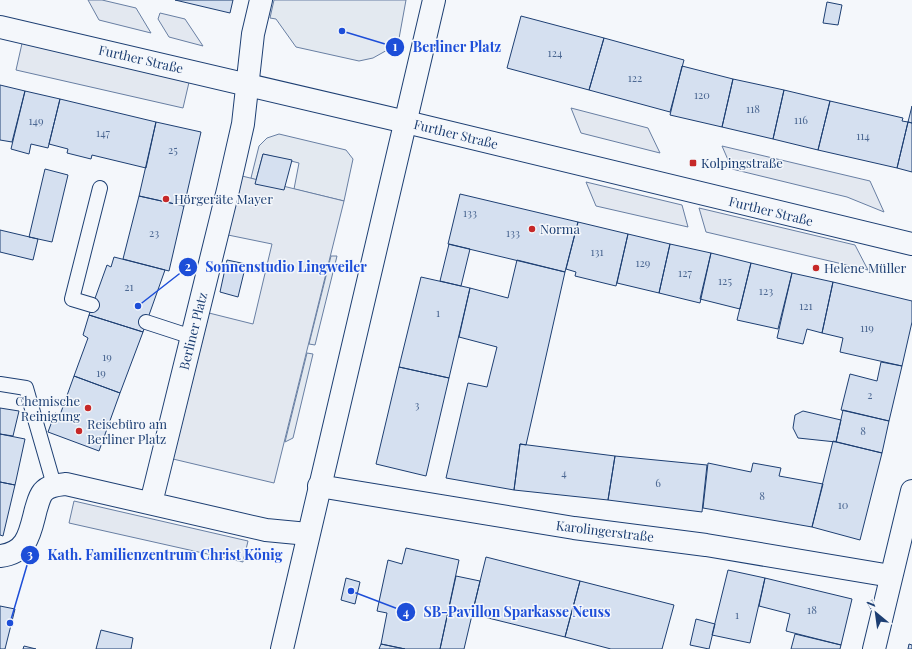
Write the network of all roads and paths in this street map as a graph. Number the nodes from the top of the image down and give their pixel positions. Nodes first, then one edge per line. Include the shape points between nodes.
1 (261, 0) edge
2 (434, 0) edge
3 (0, 26) edge
4 (247, 84) junction
5 (406, 122) junction
6 (100, 188) dead end
7 (912, 244) edge
8 (92, 305) dead end
9 (146, 322) dead end
10 (192, 337) junction
11 (0, 384) edge
12 (54, 485) junction
13 (319, 486) junction
14 (912, 491) edge
15 (150, 503) junction
16 (308, 534) junction
17 (0, 556) edge
18 (891, 576) junction
19 (282, 649) edge
20 (874, 649) edge

1 - 4 street, Berliner Platz via 253,34
2 - 5 street
3 - 4 street, Further Straße
4 - 5 street, Further Straße
4 - 10 street, Berliner Platz via 241,131
5 - 7 street, Further Straße
5 - 13 street
6 - 8 lane via 72,299
9 - 10 lane
10 - 15 street, Berliner Platz
11 - 12 lane via 26,388
12 - 15 street via 66,484
12 - 17 street via 44,491 39,500 28,537 21,548 11,555
13 - 16 street
13 - 18 street, Karolingerstraße via 574,528 706,544
14 - 18 street
15 - 16 street via 266,530
16 - 19 street
18 - 20 street

